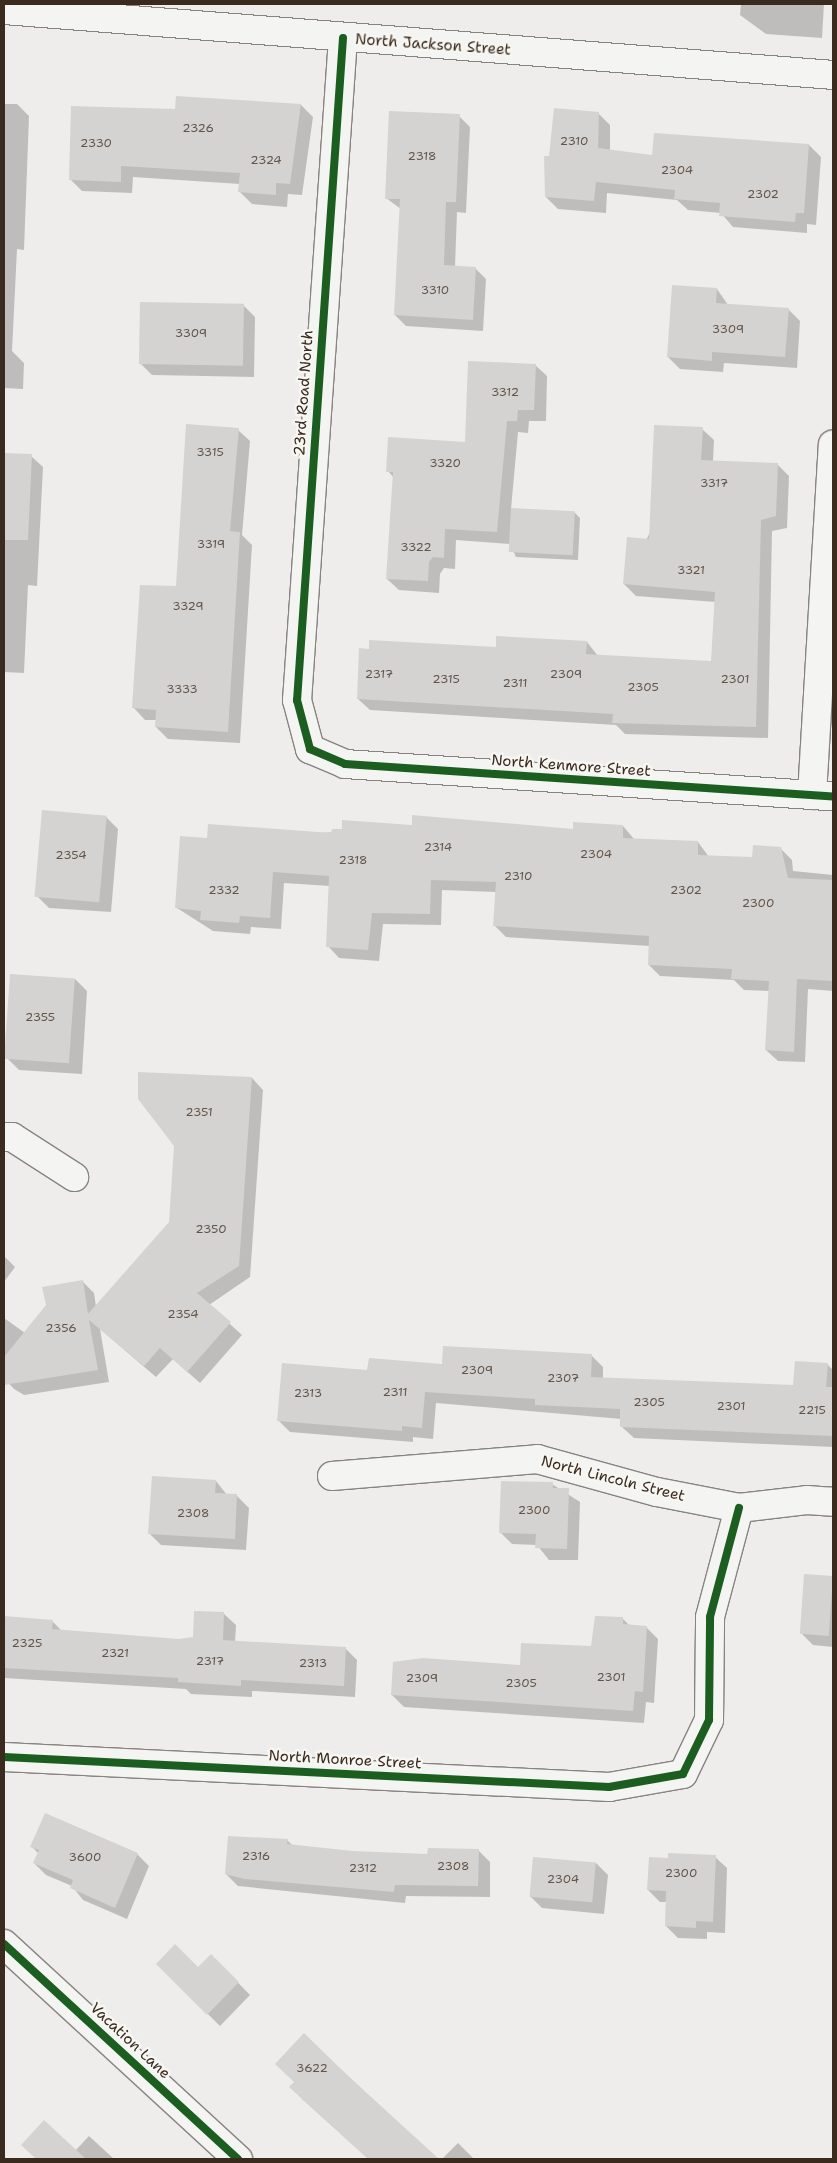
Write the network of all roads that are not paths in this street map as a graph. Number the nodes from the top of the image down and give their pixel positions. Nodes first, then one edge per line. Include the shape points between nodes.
1 (4, 10) edge
2 (343, 38) junction
3 (833, 75) edge
4 (833, 445) edge
5 (310, 749) joint
6 (823, 795) edge
7 (4, 1137) edge
8 (74, 1177) dead end
9 (332, 1476) dead end
10 (833, 1502) edge
11 (739, 1508) junction
12 (4, 1757) edge
13 (4, 1944) edge
14 (238, 2159) edge

1 - 2 street, North Jackson Street
2 - 3 street, North Jackson Street
2 - 5 street, 23rd Road North via 296,700
4 - 6 street
5 - 6 street, North Kenmore Street via 344,764
7 - 8 street via 12,1137
9 - 11 street, North Lincoln Street via 537,1459 657,1492
10 - 11 street, North Lincoln Street via 807,1500
11 - 12 street, North Monroe Street via 710,1617 708,1720 683,1774 609,1787
13 - 14 street, Vacation Lane

